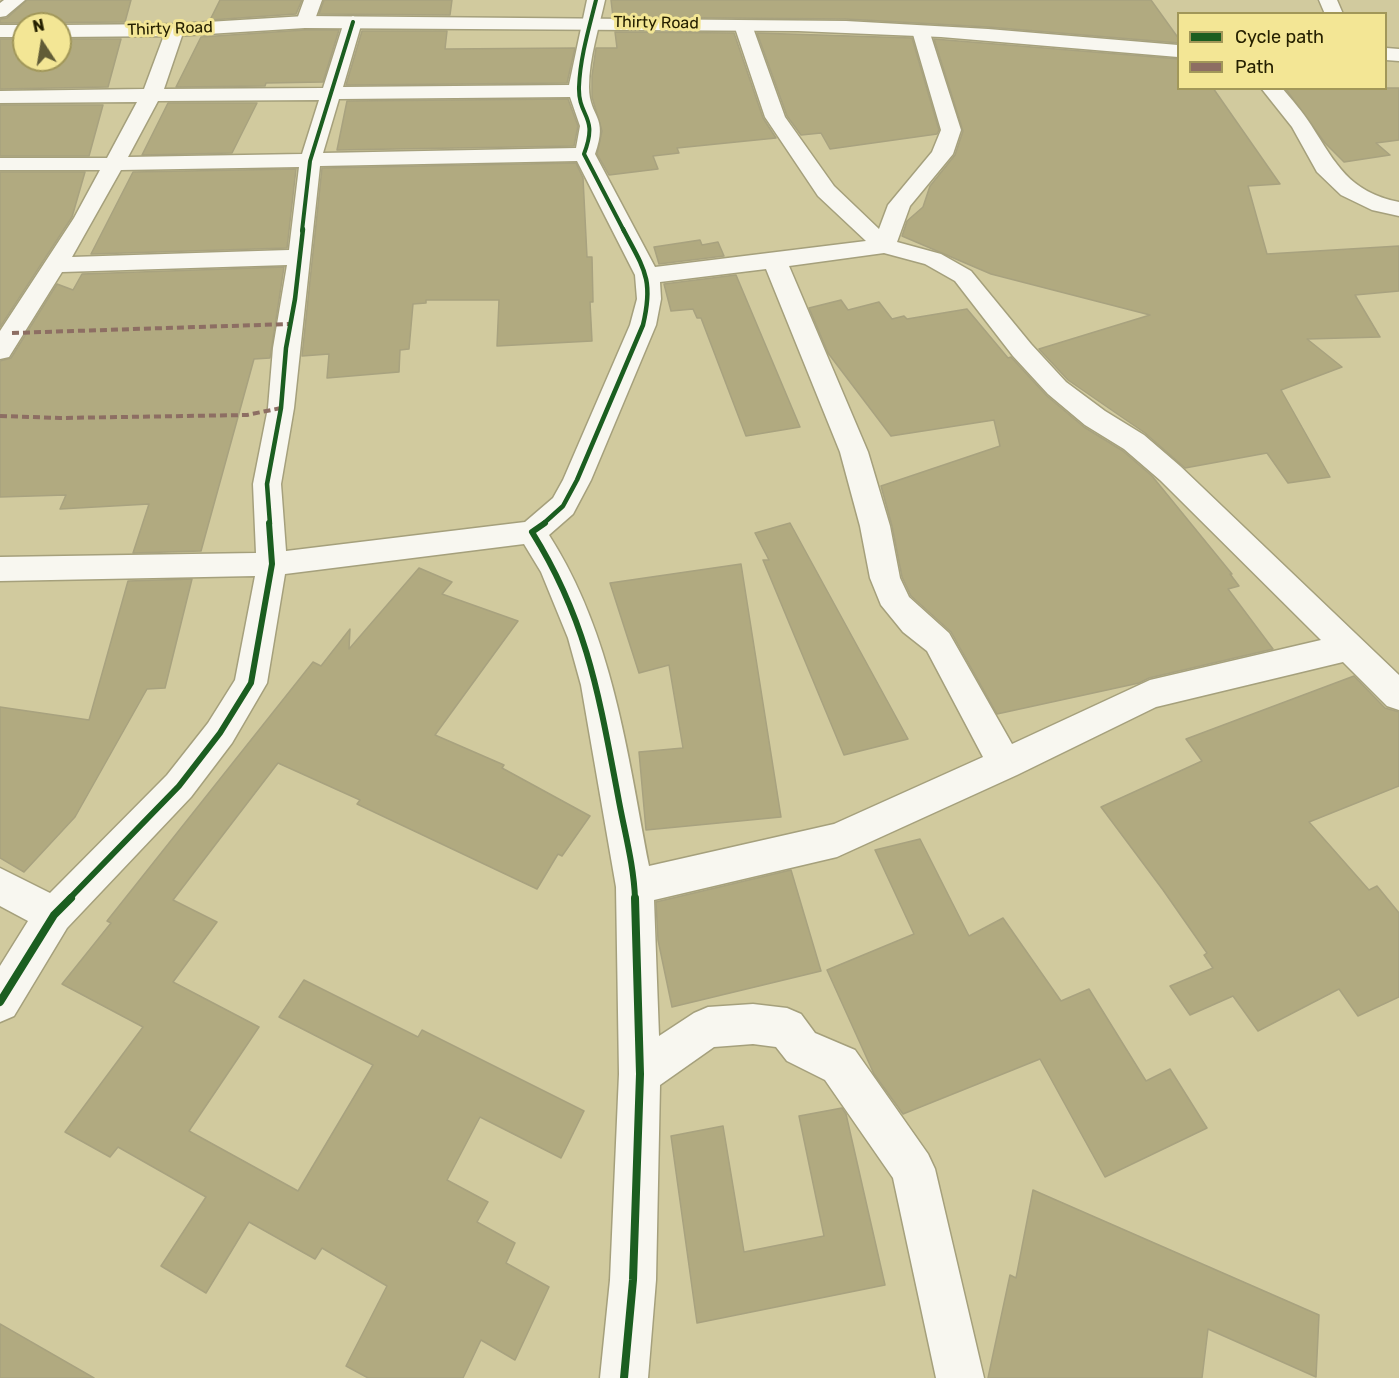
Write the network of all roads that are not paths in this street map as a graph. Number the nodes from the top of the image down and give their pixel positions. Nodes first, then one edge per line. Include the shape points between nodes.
1 (16, 0) edge
2 (313, 0) edge
3 (593, 11) edge
4 (0, 12) edge
5 (305, 22) junction
6 (353, 22) junction
7 (743, 25) junction
8 (175, 30) junction
9 (72, 31) edge
10 (921, 31) junction
11 (1177, 51) edge
12 (1273, 90) edge
13 (579, 92) junction
14 (331, 95) junction
15 (150, 96) junction
16 (0, 97) edge
17 (584, 154) junction
18 (310, 161) junction
19 (0, 164) edge
20 (113, 164) junction
21 (1399, 209) edge
22 (884, 246) junction
23 (299, 256) junction
24 (775, 261) junction
25 (56, 266) junction
26 (647, 275) junction
27 (0, 351) edge
28 (532, 531) junction
29 (272, 564) junction
30 (0, 569) edge
31 (1349, 647) junction
32 (1399, 696) edge
33 (1005, 764) junction
34 (0, 886) edge
35 (635, 887) junction
36 (54, 915) junction
37 (0, 1002) edge
38 (640, 1074) junction
39 (624, 1378) edge
40 (960, 1378) edge

1 - 4 street
2 - 5 street
3 - 6 street, Thirty Road
3 - 7 street, Thirty Road
3 - 13 street
5 - 6 street, Thirty Road
5 - 8 street, Thirty Road
6 - 14 street
7 - 10 street, Thirty Road
7 - 22 street via 775,117 826,191
8 - 9 street, Thirty Road
8 - 15 street
10 - 11 street, Thirty Road
10 - 22 street via 951,130 942,154 899,205
12 - 21 street via 1301,125 1325,167 1348,190
13 - 14 street
13 - 17 street via 592,121
14 - 15 street
14 - 18 street
15 - 16 street
15 - 20 street
17 - 18 street
17 - 26 street
18 - 20 street
18 - 23 street
19 - 20 street
20 - 25 street
22 - 24 street
22 - 31 street via 933,259 963,276 1058,388 1170,473
23 - 25 street
23 - 29 street via 281,408 267,484
24 - 26 street
24 - 33 street via 854,452 885,578 897,605 938,642
25 - 27 street
26 - 28 street via 649,299 643,325 577,480 563,506
28 - 29 street
28 - 35 street via 555,569 584,638 597,686
29 - 30 street
29 - 36 street via 251,682 220,733 179,786
31 - 32 street
31 - 33 street via 1150,694
33 - 35 street via 837,840
34 - 36 street
35 - 38 street
36 - 37 street
38 - 39 street via 633,1280
38 - 40 street via 708,1027 753,1024 787,1028 801,1047 840,1065 913,1169

